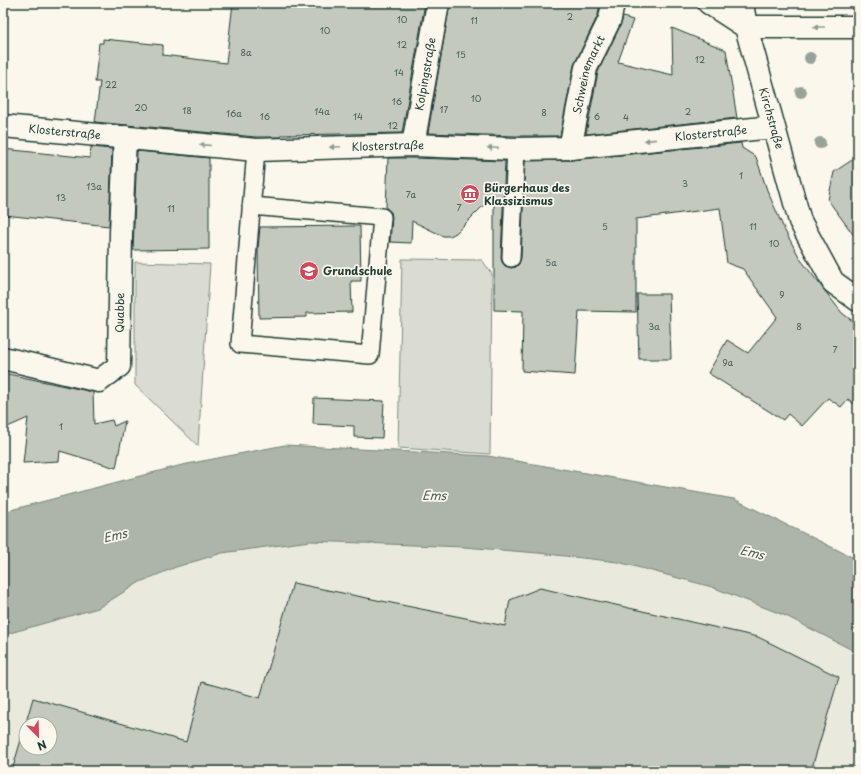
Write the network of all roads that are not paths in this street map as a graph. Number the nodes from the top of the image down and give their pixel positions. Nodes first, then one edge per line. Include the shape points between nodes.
1 (438, 3) edge
2 (614, 3) edge
3 (709, 3) edge
4 (742, 3) edge
5 (858, 26) edge
6 (746, 27) junction
7 (3, 126) edge
8 (773, 127) junction
9 (125, 137) junction
10 (413, 145) junction
11 (570, 148) junction
12 (516, 149) junction
13 (256, 150) junction
14 (251, 206) junction
15 (512, 258) dead end
16 (858, 300) edge
17 (3, 358) edge

1 - 10 street, Kolpingstraße
2 - 11 street, Schweinemarkt via 610,19 586,68
3 - 6 street
4 - 6 street, Kirchstraße
5 -> 6 street
6 - 8 street, Kirchstraße
7 - 9 street, Klosterstraße
8 -> 11 street, Klosterstraße
8 - 16 street, Kirchstraße via 800,221 833,282
13 -> 9 street, Klosterstraße
9 - 17 street, Quabbe via 119,366 99,380
12 -> 10 street, Klosterstraße
10 -> 13 street, Klosterstraße
11 - 12 street, Klosterstraße
12 - 15 lane
13 - 14 lane
14 - 14 lane via 240,344 370,355 382,217

